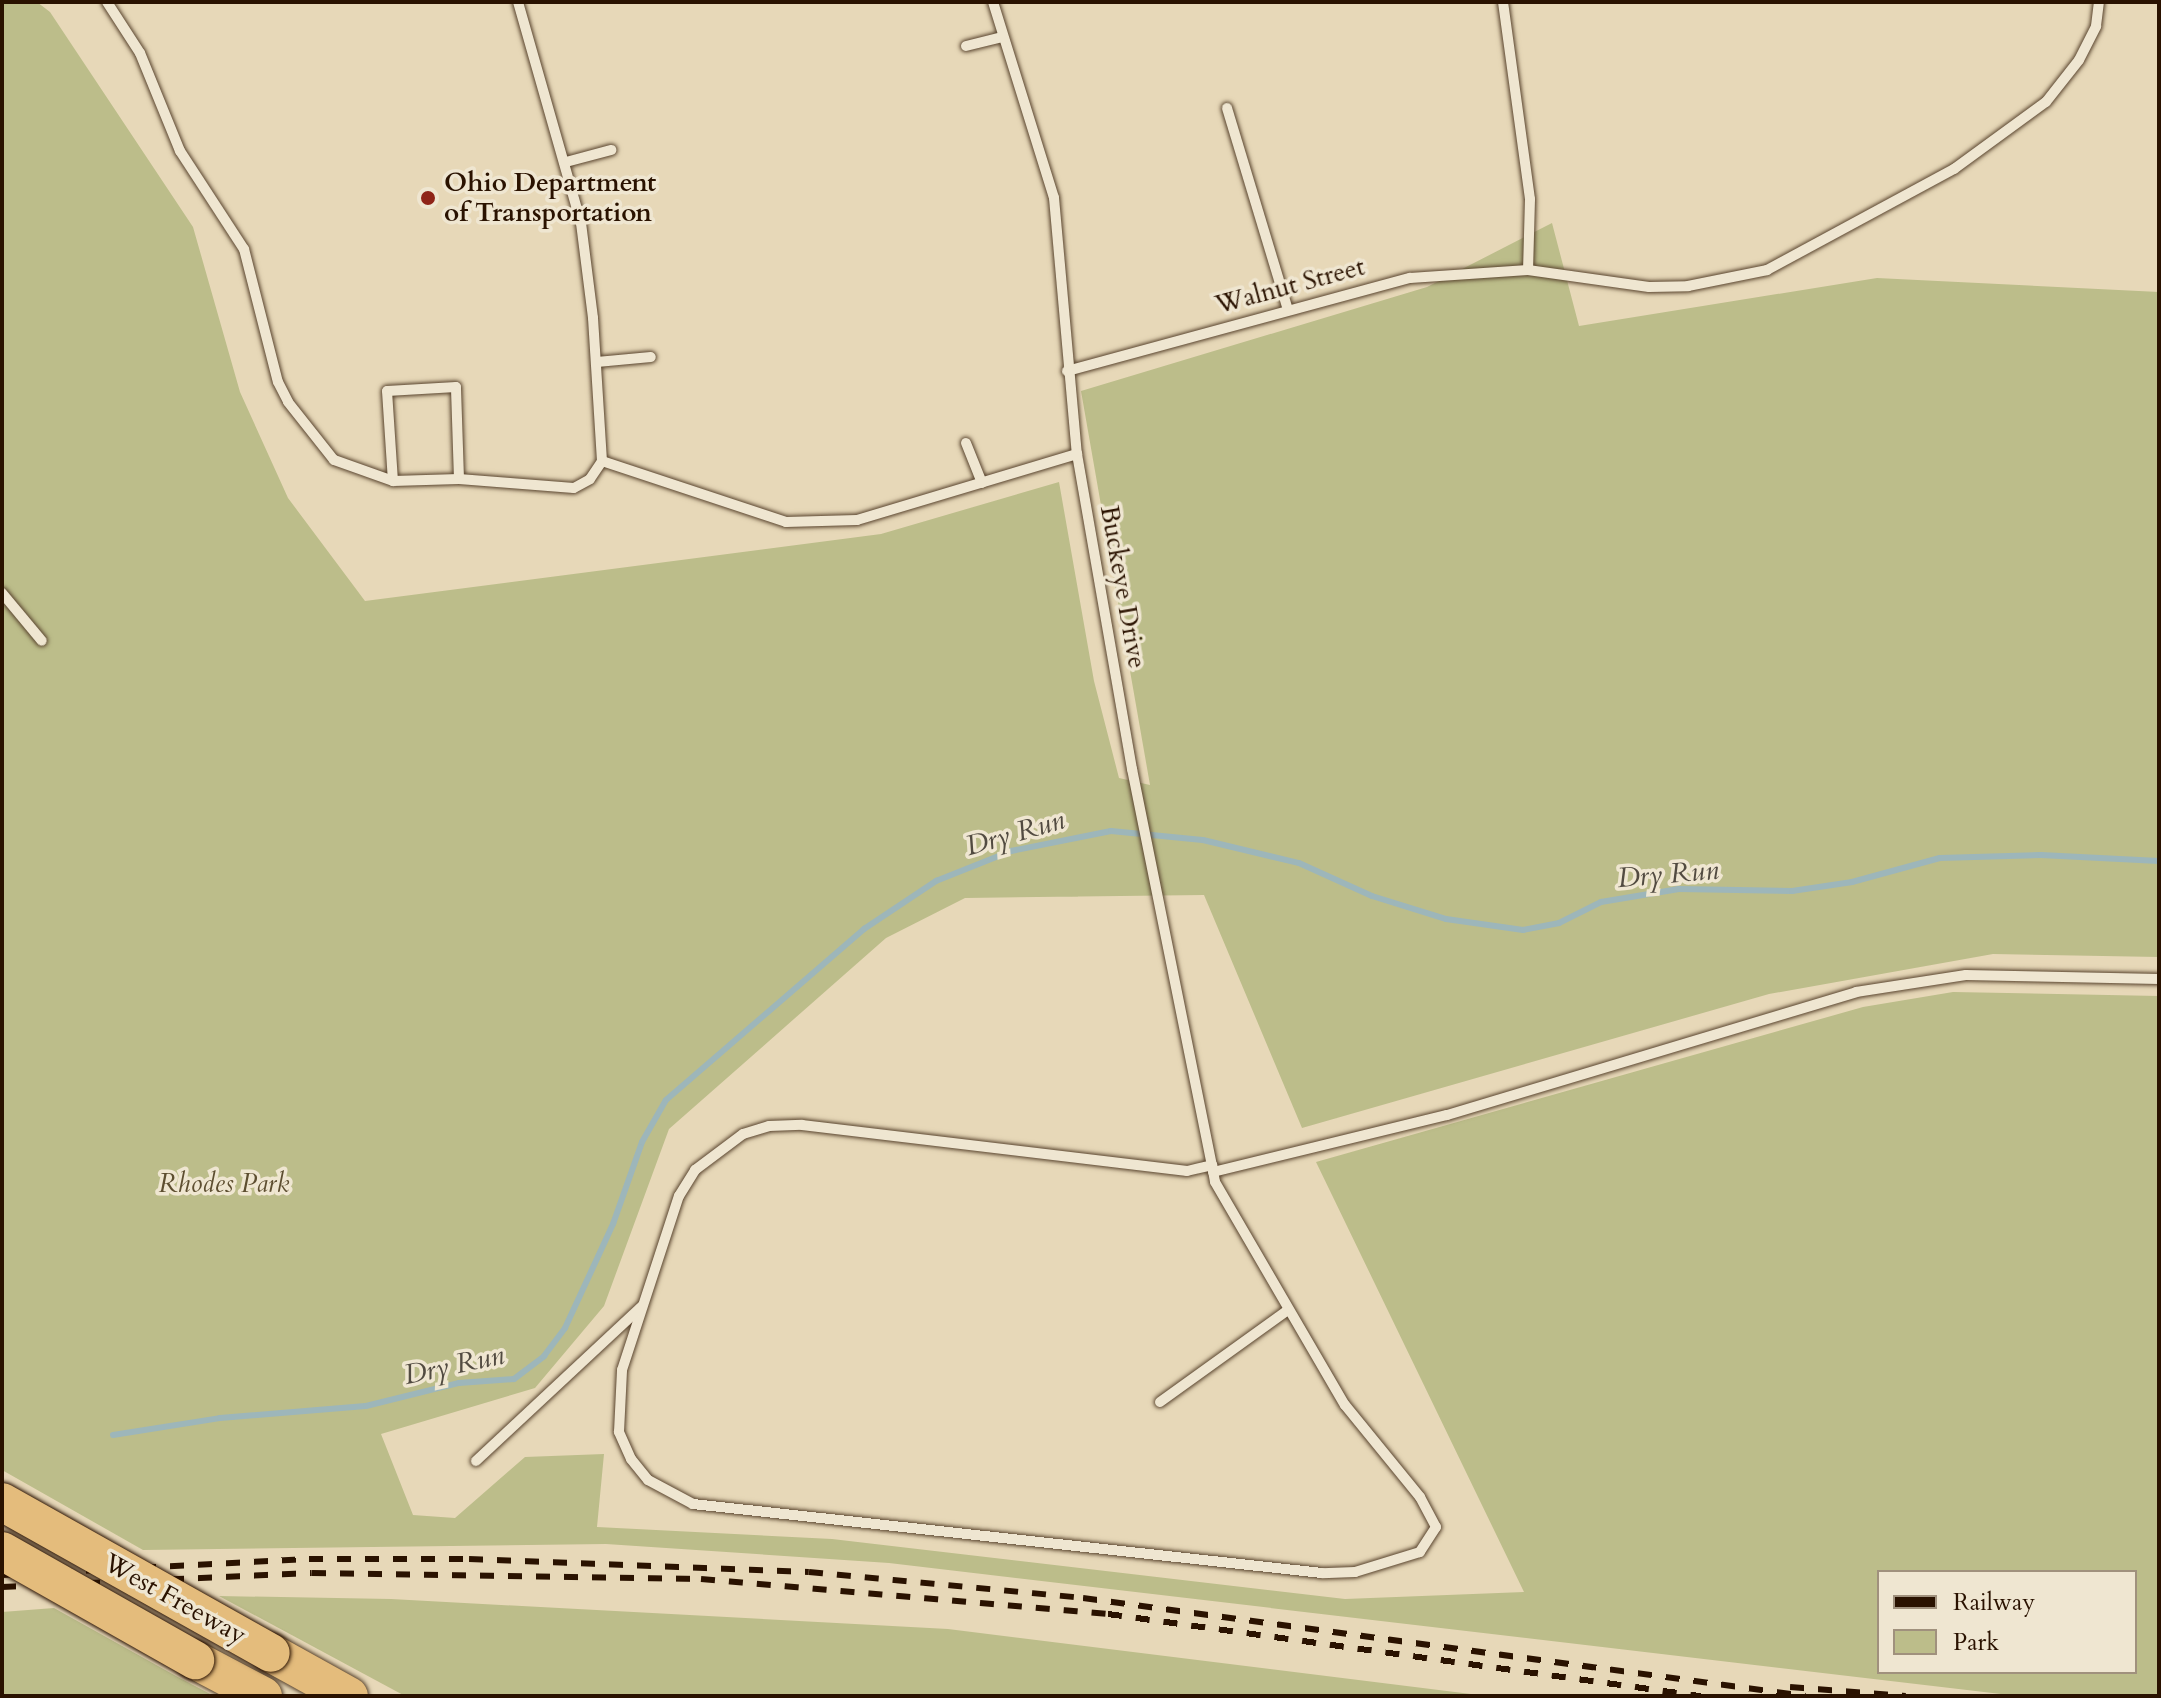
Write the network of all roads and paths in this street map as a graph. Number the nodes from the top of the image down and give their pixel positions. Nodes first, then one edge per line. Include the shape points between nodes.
1 (107, 2) edge
2 (518, 2) edge
3 (993, 2) edge
4 (1503, 2) edge
5 (2099, 2) edge
6 (1003, 37) junction
7 (966, 46) dead end
8 (1227, 108) dead end
9 (611, 150) dead end
10 (566, 162) junction
11 (1528, 270) junction
12 (1287, 307) junction
13 (651, 357) dead end
14 (597, 362) junction
15 (1067, 371) junction
16 (966, 443) dead end
17 (1077, 454) junction
18 (602, 461) junction
19 (459, 479) junction
20 (393, 481) junction
21 (982, 483) junction
22 (2, 593) edge
23 (42, 641) dead end
24 (2159, 979) edge
25 (1213, 1173) junction
26 (643, 1305) junction
27 (1288, 1310) junction
28 (1160, 1402) dead end
29 (476, 1461) dead end
30 (2, 1502) edge
31 (2, 1551) edge
32 (263, 1696) edge
33 (349, 1696) edge

1 - 20 lane via 140,53 180,151 244,249 278,382 288,402 334,460
2 - 10 lane
3 - 6 lane, Buckeye Drive
4 - 11 lane via 1530,199
5 - 11 lane, Walnut Street via 2096,26 2079,60 2046,102 1954,169 1767,270 1688,286 1649,287
6 - 7 lane
6 - 15 lane, Buckeye Drive via 1054,198
8 - 12 lane
9 - 10 lane
10 - 14 lane via 581,223
11 - 12 lane, Walnut Street via 1410,278
12 - 15 lane, Walnut Street
13 - 14 lane
14 - 18 lane
15 - 17 lane, Buckeye Drive
16 - 21 lane
17 - 21 lane
17 - 25 lane, Buckeye Drive via 1132,769
18 - 19 lane via 590,479 574,488
18 - 21 lane via 786,522 857,520
19 - 20 lane
19 - 20 lane via 456,387 387,391
22 - 23 lane
24 - 25 lane, Buckeye Drive via 1966,975 1856,992 1447,1115
25 - 26 lane, Buckeye Drive via 802,1125 769,1126 717,1150 695,1170 679,1196
25 - 27 lane, Buckeye Drive
26 - 27 lane, Buckeye Drive via 622,1370 619,1432 648,1480 693,1504 1322,1573 1355,1572 1420,1552 1436,1527 1433,1515 1345,1405
26 - 29 lane
27 - 28 lane
30 - 33 highway, West Freeway, bridge
31 - 32 highway, West Freeway, bridge

